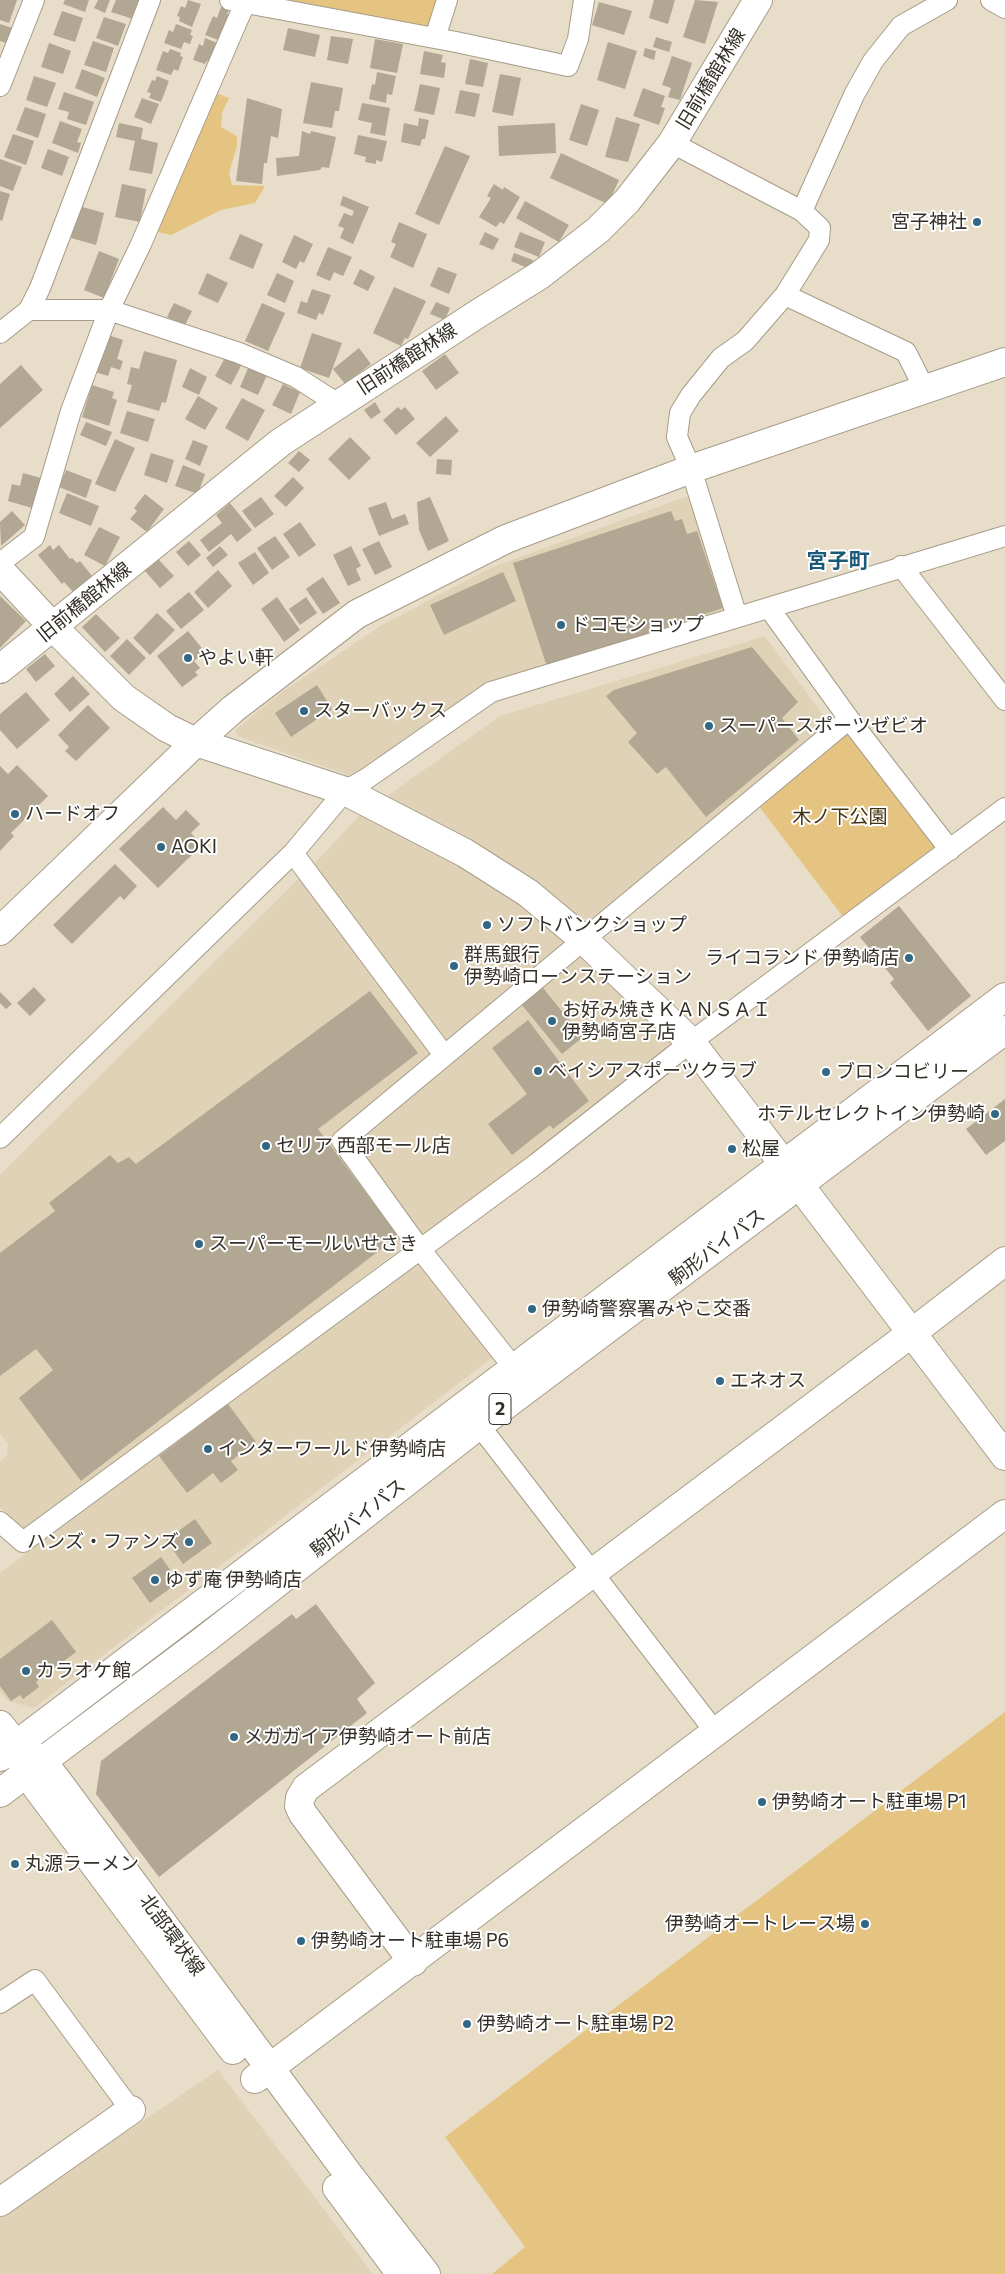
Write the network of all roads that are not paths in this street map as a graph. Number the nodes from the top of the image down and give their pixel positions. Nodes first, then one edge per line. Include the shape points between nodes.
1 (34, 0) edge
2 (150, 0) edge
3 (447, 0) edge
4 (584, 0) edge
5 (758, 0) edge
6 (946, 0) edge
7 (991, 0) edge
8 (237, 1) edge
9 (1005, 8) edge
10 (435, 38) junction
11 (0, 86) edge
12 (672, 144) junction
13 (802, 211) junction
14 (785, 295) junction
15 (29, 310) junction
16 (108, 310) junction
17 (0, 334) edge
18 (1005, 362) edge
19 (925, 390) junction
20 (338, 404) junction
21 (691, 469) junction
22 (1005, 536) edge
23 (0, 562) edge
24 (901, 566) junction
25 (0, 570) edge
26 (769, 608) junction
27 (737, 617) junction
28 (54, 627) junction
29 (0, 669) edge
30 (1005, 700) edge
31 (849, 719) junction
32 (196, 742) junction
33 (344, 791) junction
34 (1005, 808) edge
35 (950, 850) junction
36 (292, 853) junction
37 (0, 931) edge
38 (583, 939) junction
39 (1005, 996) edge
40 (1005, 1030) edge
41 (691, 1042) junction
42 (444, 1055) junction
43 (0, 1138) edge
44 (783, 1164) junction
45 (800, 1184) junction
46 (420, 1249) junction
47 (1005, 1261) edge
48 (913, 1332) junction
49 (514, 1368) junction
50 (479, 1425) junction
51 (1005, 1456) edge
52 (1005, 1514) edge
53 (0, 1522) edge
54 (592, 1572) junction
55 (716, 1733) junction
56 (5, 1742) edge
57 (34, 1767) junction
58 (0, 1793) edge
59 (413, 1962) junction
60 (0, 2004) edge
61 (263, 2074) junction
62 (131, 2110) joint
63 (0, 2202) edge
64 (401, 2274) edge
65 (426, 2274) edge

1 - 11 street
2 - 15 street
3 - 10 street
4 - 10 street via 578,39 568,66
5 - 12 street, 旧前橋館林線
6 - 13 street via 900,26 873,62 854,95
7 - 9 street
8 - 10 street
8 - 16 street via 141,244
12 - 13 street
12 - 20 street, 旧前橋館林線 via 627,201 571,253
13 - 14 street via 820,228 819,240
14 - 19 street via 906,352
14 - 21 street via 744,341 721,358 680,414 677,437
15 - 16 street
15 - 17 street
16 - 20 street via 240,353 296,377
16 - 23 street via 71,411 34,537
18 - 19 street
19 - 21 street
20 - 28 street, 旧前橋館林線 via 281,442
21 - 27 street
21 - 32 street via 506,539 357,614 233,709
22 - 24 street
24 - 26 street
24 - 30 street
25 - 28 street
26 - 27 street
26 - 31 street
27 - 33 street via 491,692
28 - 29 street, 旧前橋館林線
28 - 32 street via 124,698 167,728
31 - 35 street
31 - 38 street
32 - 33 street
32 - 37 street
33 - 36 street
33 - 38 street via 465,853 528,893
34 - 35 street
35 - 41 street
36 - 42 street
36 - 43 street
38 - 41 street
38 - 42 street
39 - 44 street, 駒形バイパス / 2
40 - 45 street, 駒形バイパス / 2
41 - 44 street
41 - 46 street via 536,1164
42 - 46 street via 342,1141
44 - 45 street
44 - 49 street, 駒形バイパス / 2
45 - 48 street
45 - 50 street, 駒形バイパス / 2
46 - 49 street
46 - 53 street via 23,1542
47 - 48 street
48 - 51 street
48 - 54 street
49 - 56 street, 駒形バイパス / 2
50 - 54 street
50 - 57 street, 駒形バイパス / 2 via 204,1640
52 - 55 street
54 - 55 street
54 - 59 street via 302,1793 300,1806 303,1814
55 - 59 street
56 - 57 street, 北部環状線
57 - 58 street, 駒形バイパス / 2
57 - 61 street, 北部環状線
59 - 61 street
60 - 62 street via 35,1980
61 - 64 street, 北部環状線
61 - 65 street, 北部環状線
62 - 63 street

